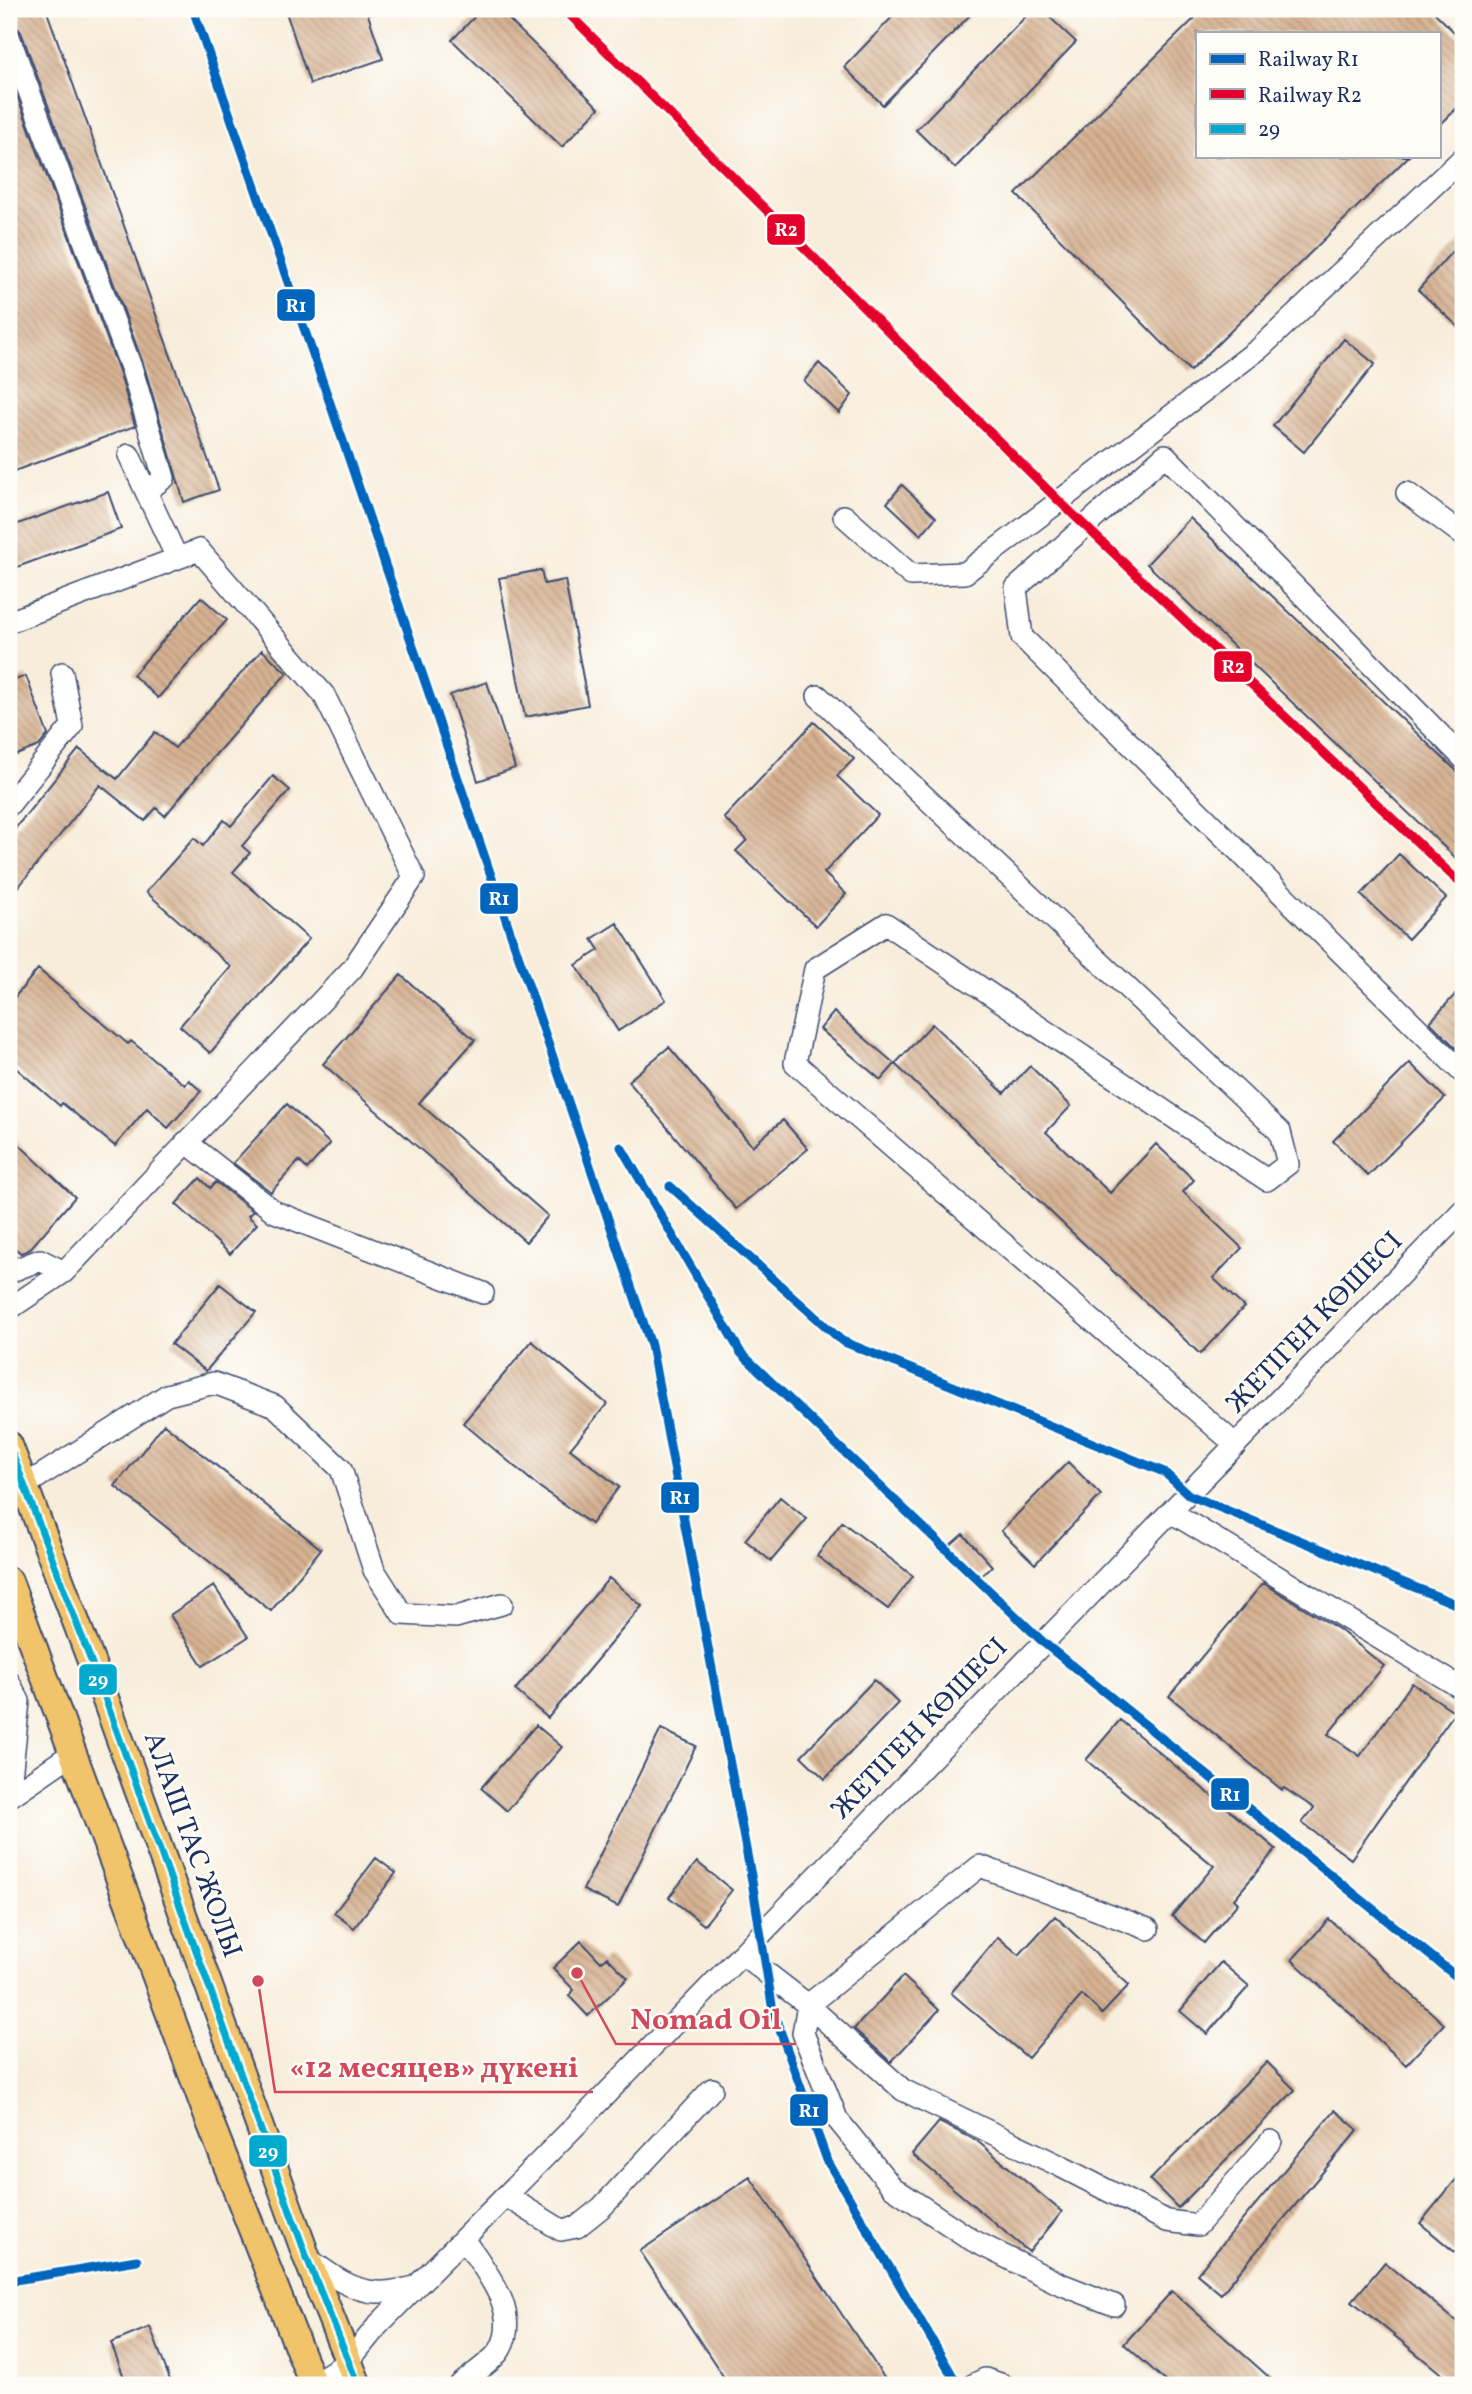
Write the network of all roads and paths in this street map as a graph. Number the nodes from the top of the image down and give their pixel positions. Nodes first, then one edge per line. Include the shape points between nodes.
1 (9, 37) edge
2 (1463, 158) edge
3 (130, 455) dead end
4 (147, 491) junction
5 (1407, 493) dead end
6 (844, 516) dead end
7 (1463, 535) edge
8 (177, 558) junction
9 (9, 622) edge
10 (62, 673) dead end
11 (818, 696) dead end
12 (1463, 758) edge
13 (9, 805) edge
14 (1463, 1073) edge
15 (186, 1142) junction
16 (1463, 1210) edge
17 (9, 1272) edge
18 (64, 1272) junction
19 (483, 1293) dead end
20 (9, 1309) edge
21 (9, 1445) edge
22 (1236, 1445) junction
23 (24, 1486) junction
24 (1171, 1512) junction
25 (9, 1581) edge
26 (502, 1604) dead end
27 (9, 1682) edge
28 (1463, 1689) edge
29 (73, 1753) junction
30 (1148, 1929) dead end
31 (742, 1954) junction
32 (808, 2005) junction
33 (712, 2089) dead end
34 (1271, 2141) dead end
35 (506, 2196) junction
36 (464, 2238) junction
37 (305, 2251) junction
38 (416, 2287) junction
39 (1114, 2305) dead end
40 (353, 2374) edge
41 (312, 2384) edge
42 (460, 2385) edge
43 (973, 2385) edge
44 (1003, 2385) edge

1 - 4 street via 132,370 164,478
2 - 6 street via 1260,348 965,573 911,575
3 - 4 street
4 - 8 street
5 - 7 street
8 - 9 street
8 - 15 street via 199,550 324,695 414,877 352,969
10 - 13 street via 72,726
11 - 22 street via 1280,1132 1288,1164 1267,1180 886,924 815,969 795,1063
12 - 14 street via 1166,455 1016,588 1022,637
15 - 18 street
15 - 19 street via 275,1212
16 - 22 street, ЖЕТІГЕН КӨШЕСІ
17 - 18 street via 40,1260
18 - 20 street
21 - 23 main road, АЛАШ ТАС ЖОЛЫ
22 - 24 street, ЖЕТІГЕН КӨШЕСІ
23 - 26 street via 167,1395 214,1382 275,1406 341,1469 374,1570 402,1614 456,1617
23 - 37 main road, АЛАШ ТАС ЖОЛЫ
24 - 28 street
24 - 31 street, ЖЕТІГЕН КӨШЕСІ
25 - 29 main road
27 - 29 street via 19,1701 9,1797
29 - 41 main road
30 - 32 street via 980,1866
31 - 32 street
31 - 35 street, ЖЕТІГЕН КӨШЕСІ
32 - 34 street via 903,2090 1167,2221 1198,2225
32 - 39 street via 803,2033 837,2119 891,2188 972,2240
33 - 35 street via 602,2207 577,2227 561,2230
35 - 36 street, ЖЕТІГЕН КӨШЕСІ
36 - 38 street, ЖЕТІГЕН КӨШЕСІ
36 - 42 street via 502,2300 508,2326 501,2350
37 - 38 street via 356,2288 377,2292
37 - 40 main road, АЛАШ ТАС ЖОЛЫ
38 - 40 street, ЖЕТІГЕН КӨШЕСІ via 378,2325
40 - 41 street, ЖЕТІГЕН КӨШЕСІ
43 - 44 street via 985,2379

